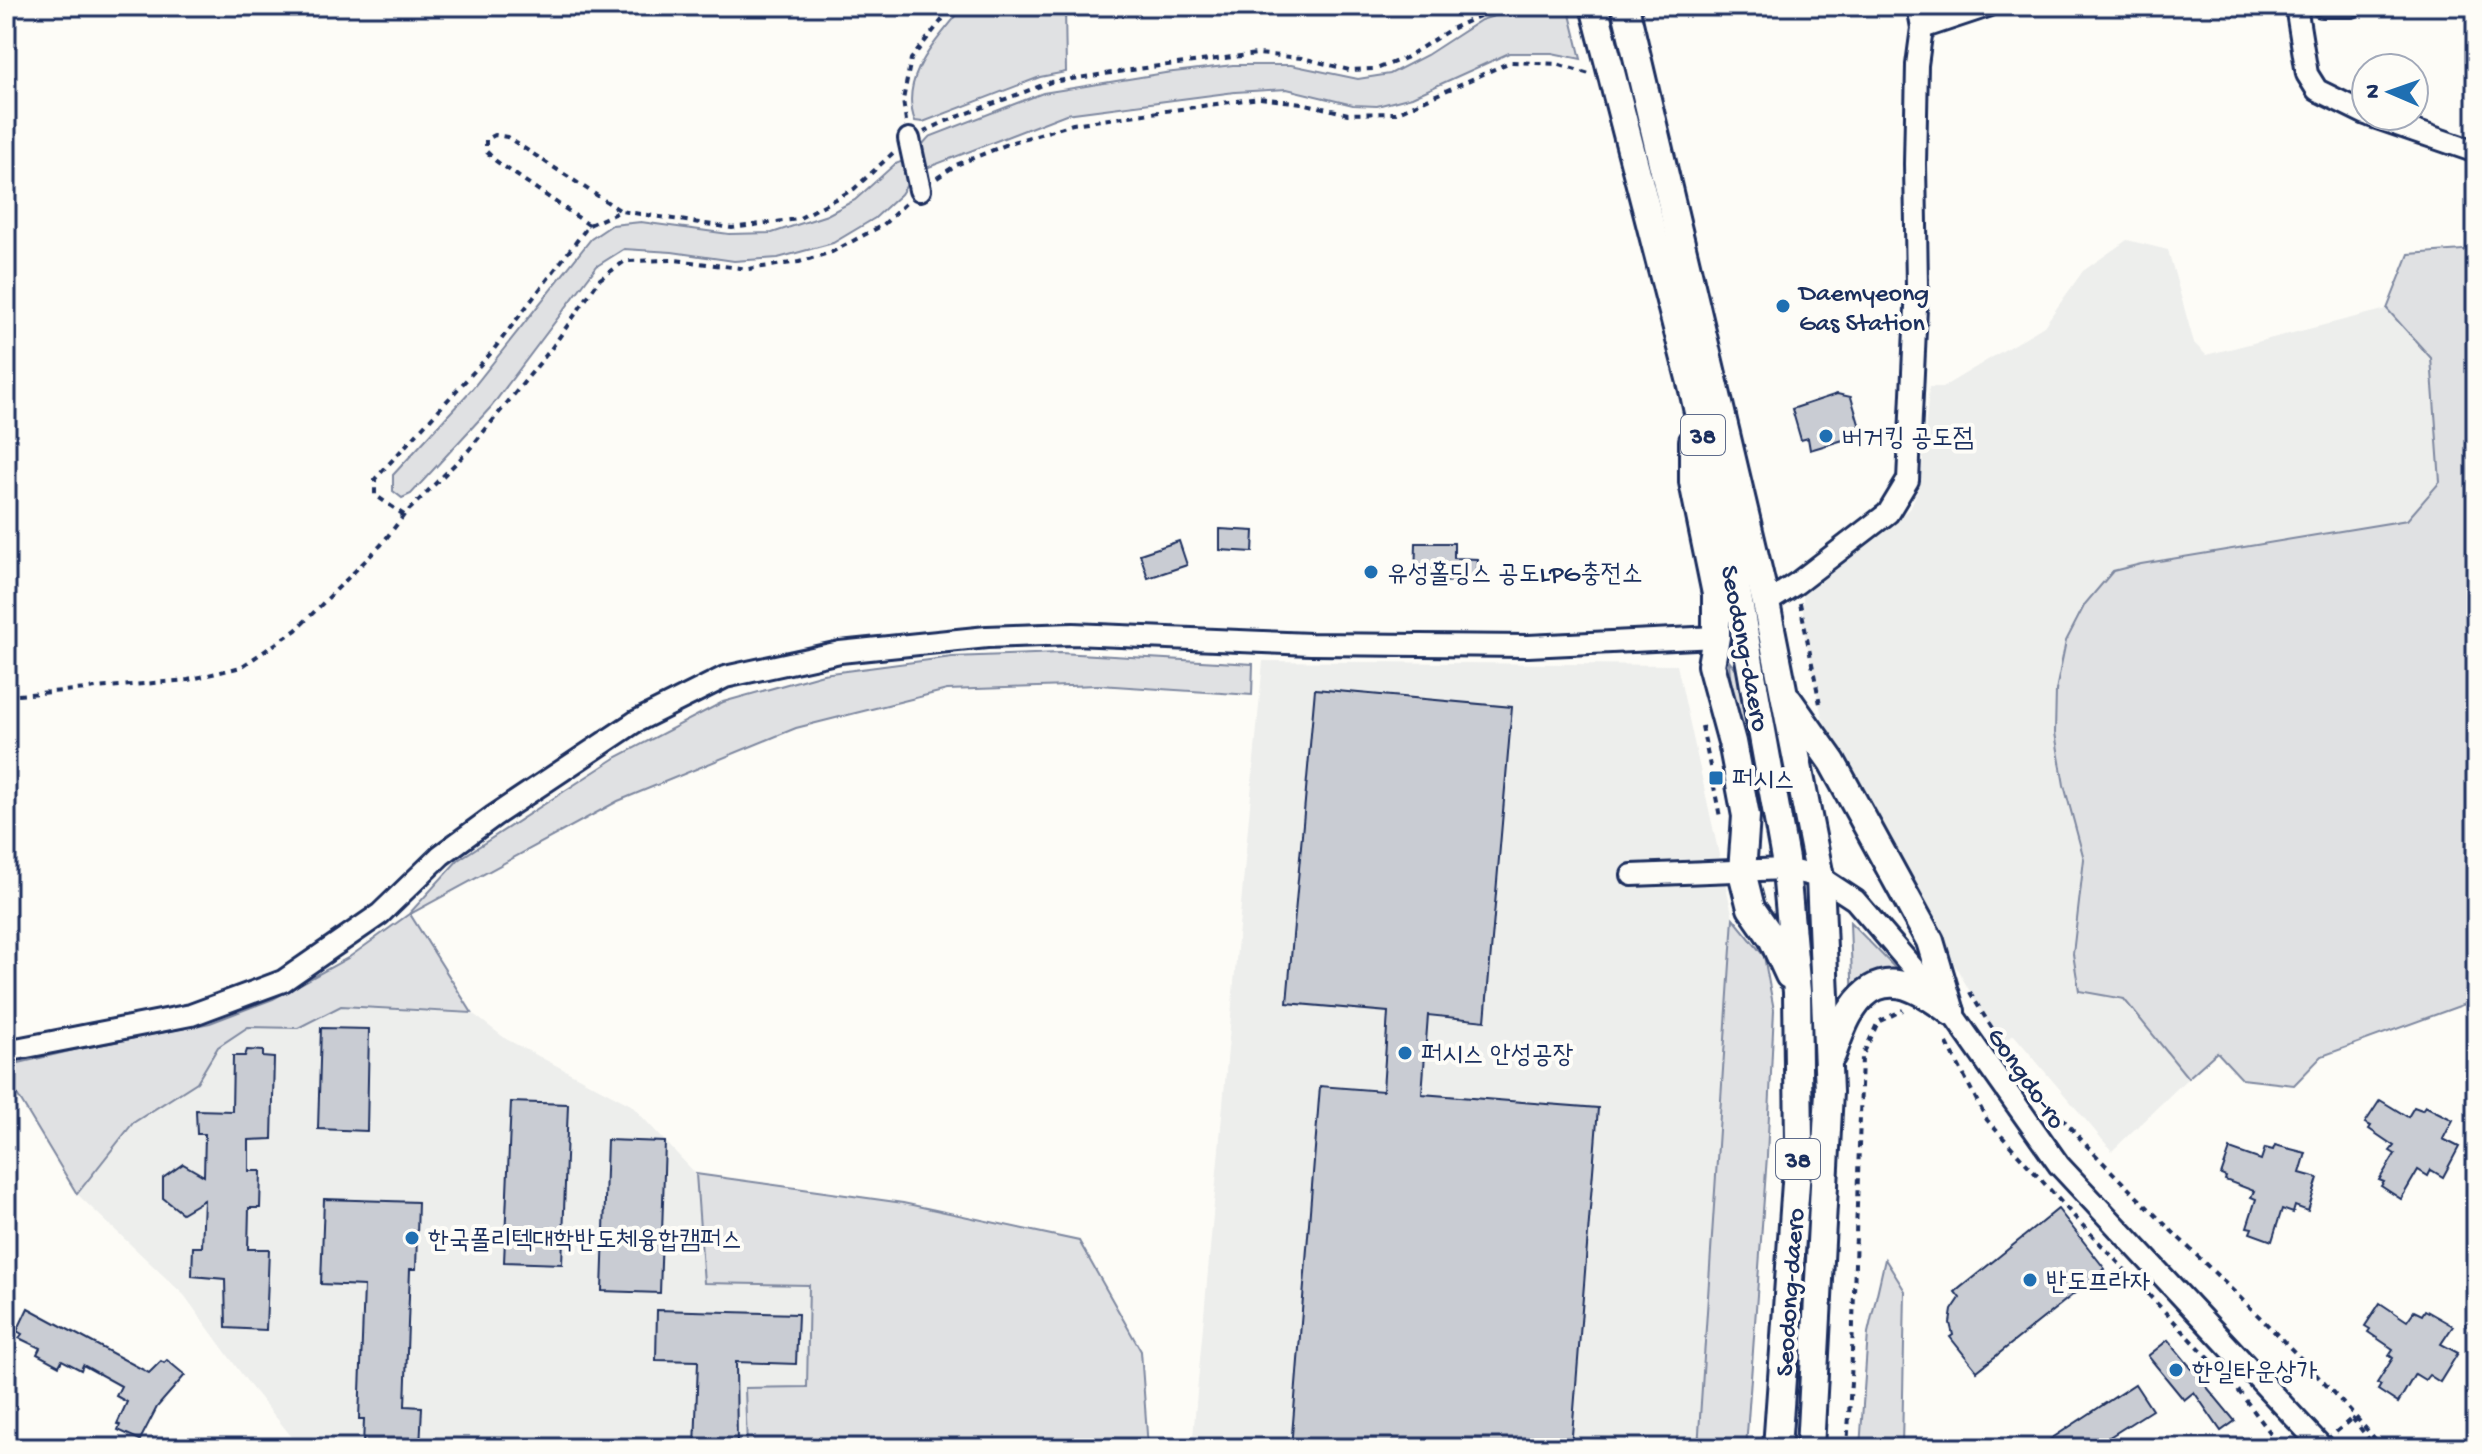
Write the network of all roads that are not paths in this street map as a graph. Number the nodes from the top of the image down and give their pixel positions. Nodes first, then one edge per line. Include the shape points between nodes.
1 (1594, 6) edge
2 (1625, 6) edge
3 (1918, 6) edge
4 (1988, 6) edge
5 (2296, 6) edge
6 (2322, 6) edge
7 (2352, 6) edge
8 (1922, 28) junction
9 (2350, 106) edge
10 (2418, 132) edge
11 (909, 139) road end
12 (2476, 152) edge
13 (920, 190) road end
14 (1694, 394) junction
15 (1766, 603) junction
16 (1716, 637) junction
17 (1783, 693) junction
18 (1785, 869) junction
19 (1742, 872) junction
20 (1632, 875) dead end
21 (1820, 877) junction
22 (1797, 992) junction
23 (1951, 1012) junction
24 (6, 1051) edge
25 (1829, 1062) junction
26 (1777, 1448) edge
27 (1810, 1448) edge
28 (2320, 1448) edge

1 - 14 main road, Seodong-daero / 38
2 - 15 main road, Seodong-daero / 38
3 - 8 street
4 - 8 street
5 - 9 street via 2307,74 2317,90
6 - 7 street
8 - 15 street via 1908,480 1888,513
10 - 12 street
11 - 13 street
14 - 16 main road via 1693,482 1716,594
14 - 18 main road, Seodong-daero / 38 via 1735,580
15 - 17 main road, Seodong-daero / 38
16 - 19 main road via 1711,665 1746,816
16 - 24 street via 1512,646 1016,636 840,652 725,677 635,722 494,816 441,855 380,914 283,981 191,1015
17 - 21 main road, Seodong-daero / 38
17 - 23 main road via 1832,762 1930,941
18 - 19 street, Gongdo-ro
18 - 21 street, Gongdo-ro
18 - 22 main road, Seodong-daero / 38
19 - 20 street, Gongdo-ro
19 - 22 main road via 1751,908 1772,938
21 - 23 street, Gongdo-ro via 1855,900
21 - 25 main road, Seodong-daero / 38
22 - 26 main road, Seodong-daero / 38 via 1799,1141
23 - 25 main road via 1924,992 1896,982 1869,990 1851,1009
23 - 28 street, Gongdo-ro via 2059,1165
25 - 27 main road, Seodong-daero / 38

